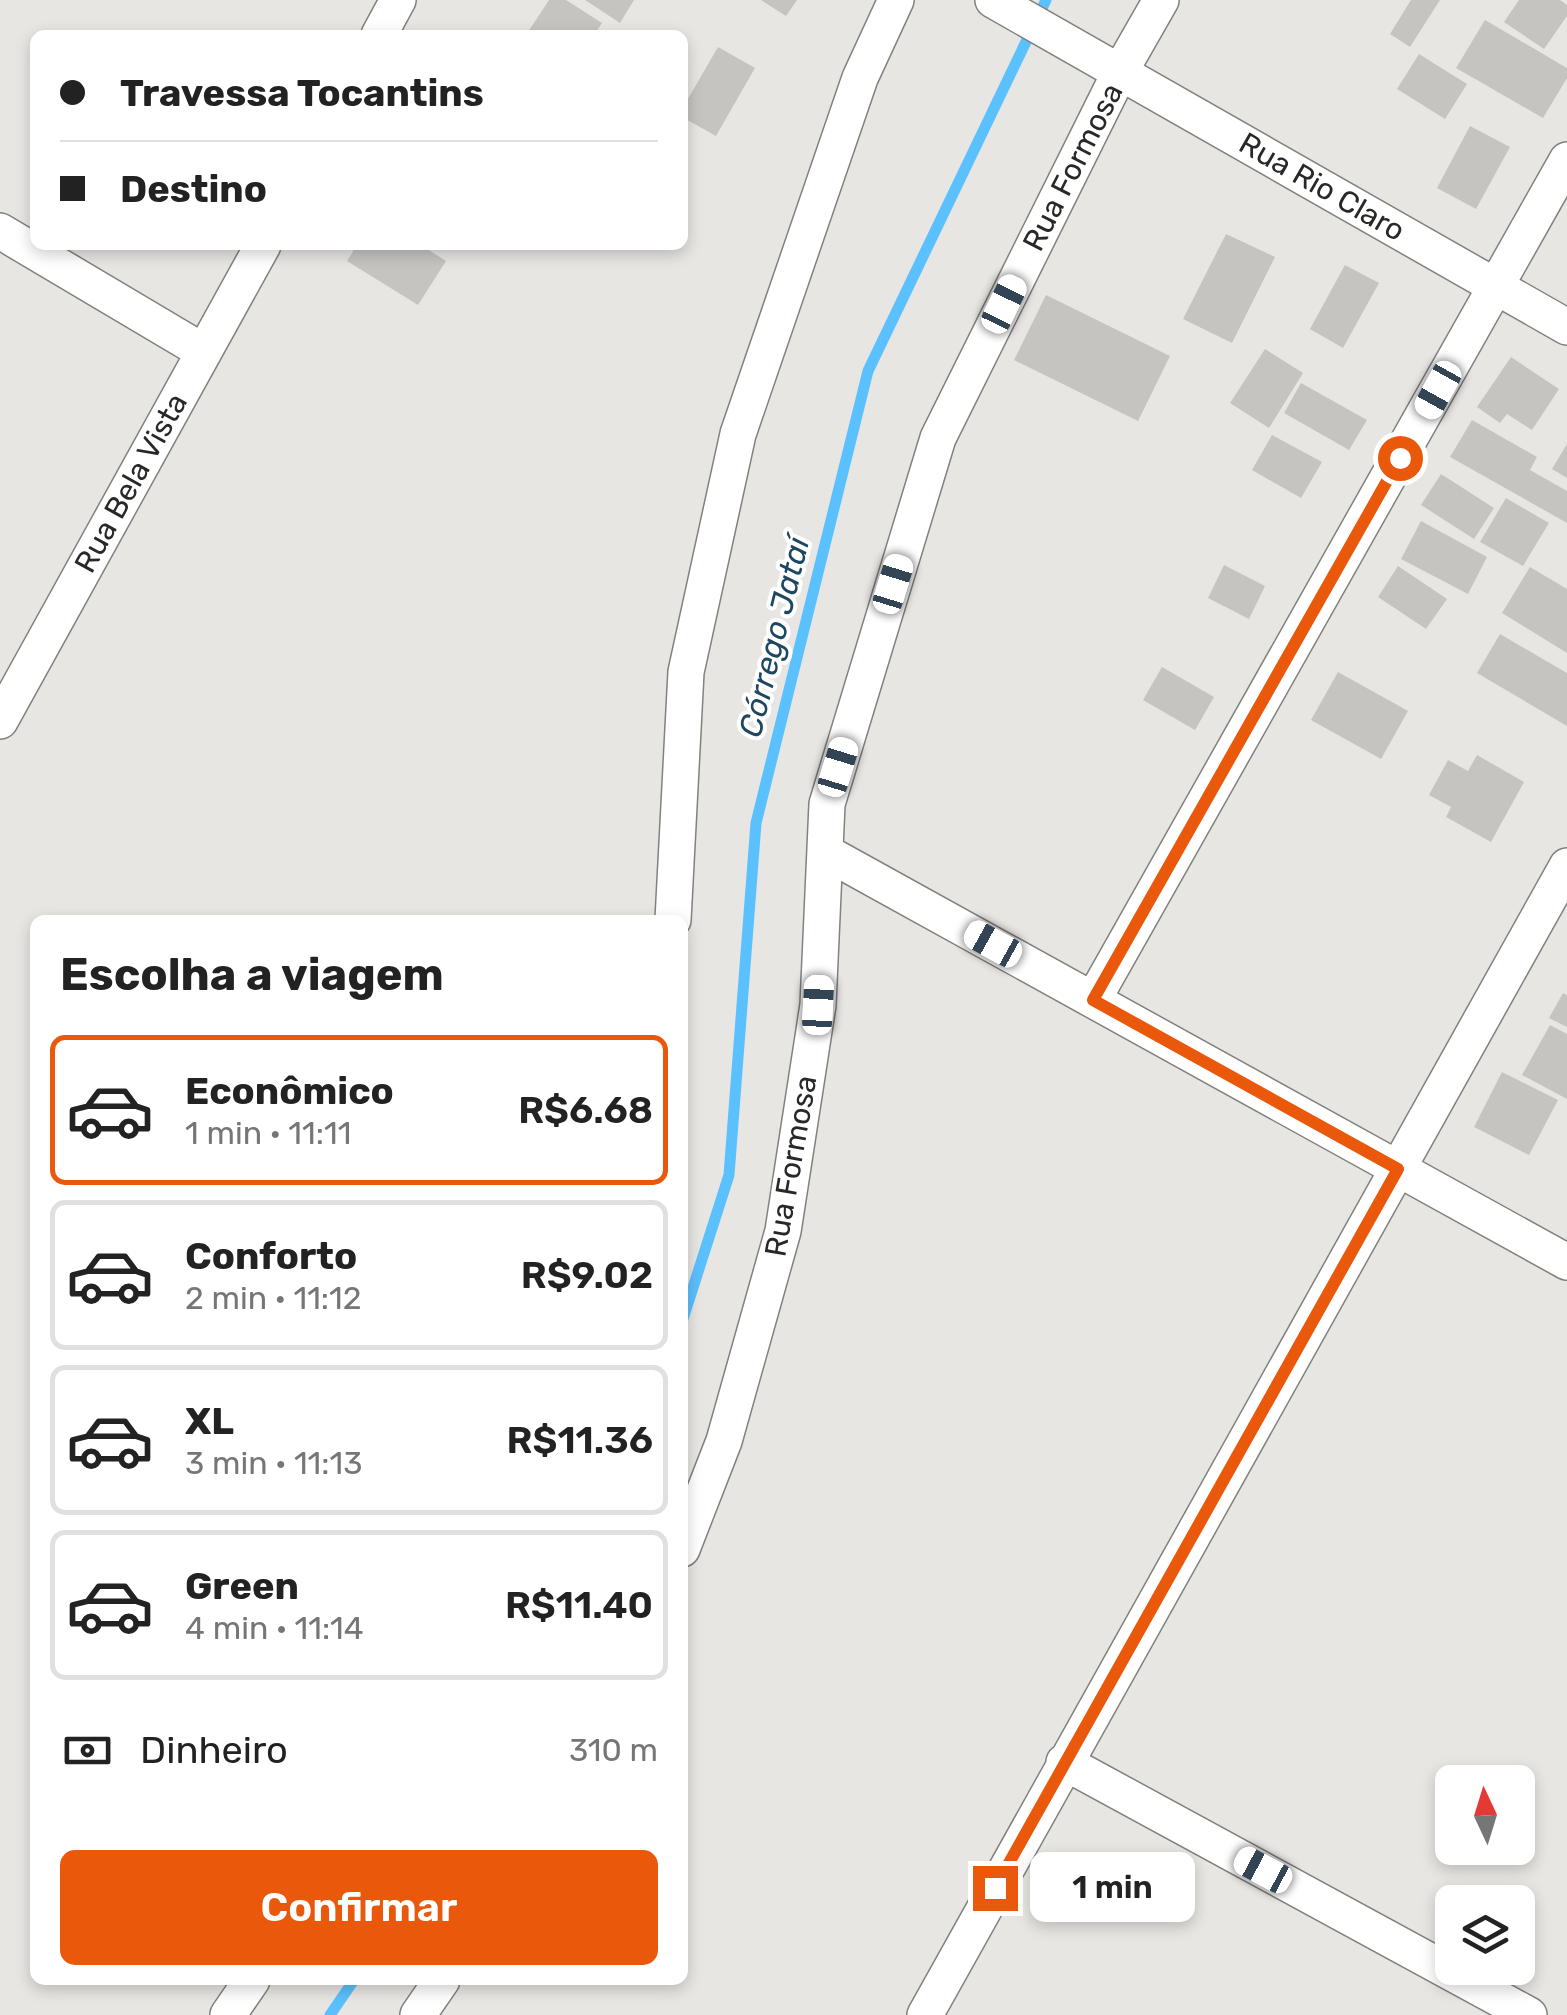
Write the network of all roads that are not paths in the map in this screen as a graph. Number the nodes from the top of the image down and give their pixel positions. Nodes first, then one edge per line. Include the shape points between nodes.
1 (398, 0) edge
2 (896, 0) edge
3 (1161, 0) edge
4 (994, 1) edge
5 (382, 30) edge
6 (1121, 70) junction
7 (1567, 160) edge
8 (0, 230) edge
9 (30, 248) edge
10 (33, 250) edge
11 (260, 250) edge
12 (1495, 288) junction
13 (1567, 327) edge
14 (204, 352) junction
15 (0, 721) edge
16 (825, 852) junction
17 (1567, 866) edge
18 (673, 915) edge
19 (1093, 1000) junction
20 (1398, 1169) junction
21 (1567, 1262) edge
22 (688, 1534) edge
23 (1064, 1762) junction
24 (249, 1985) edge
25 (439, 1985) edge
26 (228, 2015) edge
27 (418, 2015) edge
28 (925, 2015) edge
29 (1528, 2015) edge

1 - 5 street
2 - 18 street via 860,78 738,434 686,672
3 - 6 street, Rua Formosa
4 - 6 street, Rua Rio Claro
6 - 12 street, Rua Rio Claro
6 - 16 street, Rua Formosa via 938,438 826,804
7 - 12 street
8 - 9 street
10 - 14 street
11 - 14 street, Rua Bela Vista
12 - 13 street, Rua Rio Claro
12 - 19 street
14 - 15 street, Rua Bela Vista
16 - 19 street
16 - 22 street, Rua Formosa via 818,1005 783,1232 724,1441
17 - 20 street
19 - 20 street
20 - 21 street
20 - 23 street
23 - 28 street
23 - 29 street
24 - 26 street
25 - 27 street

